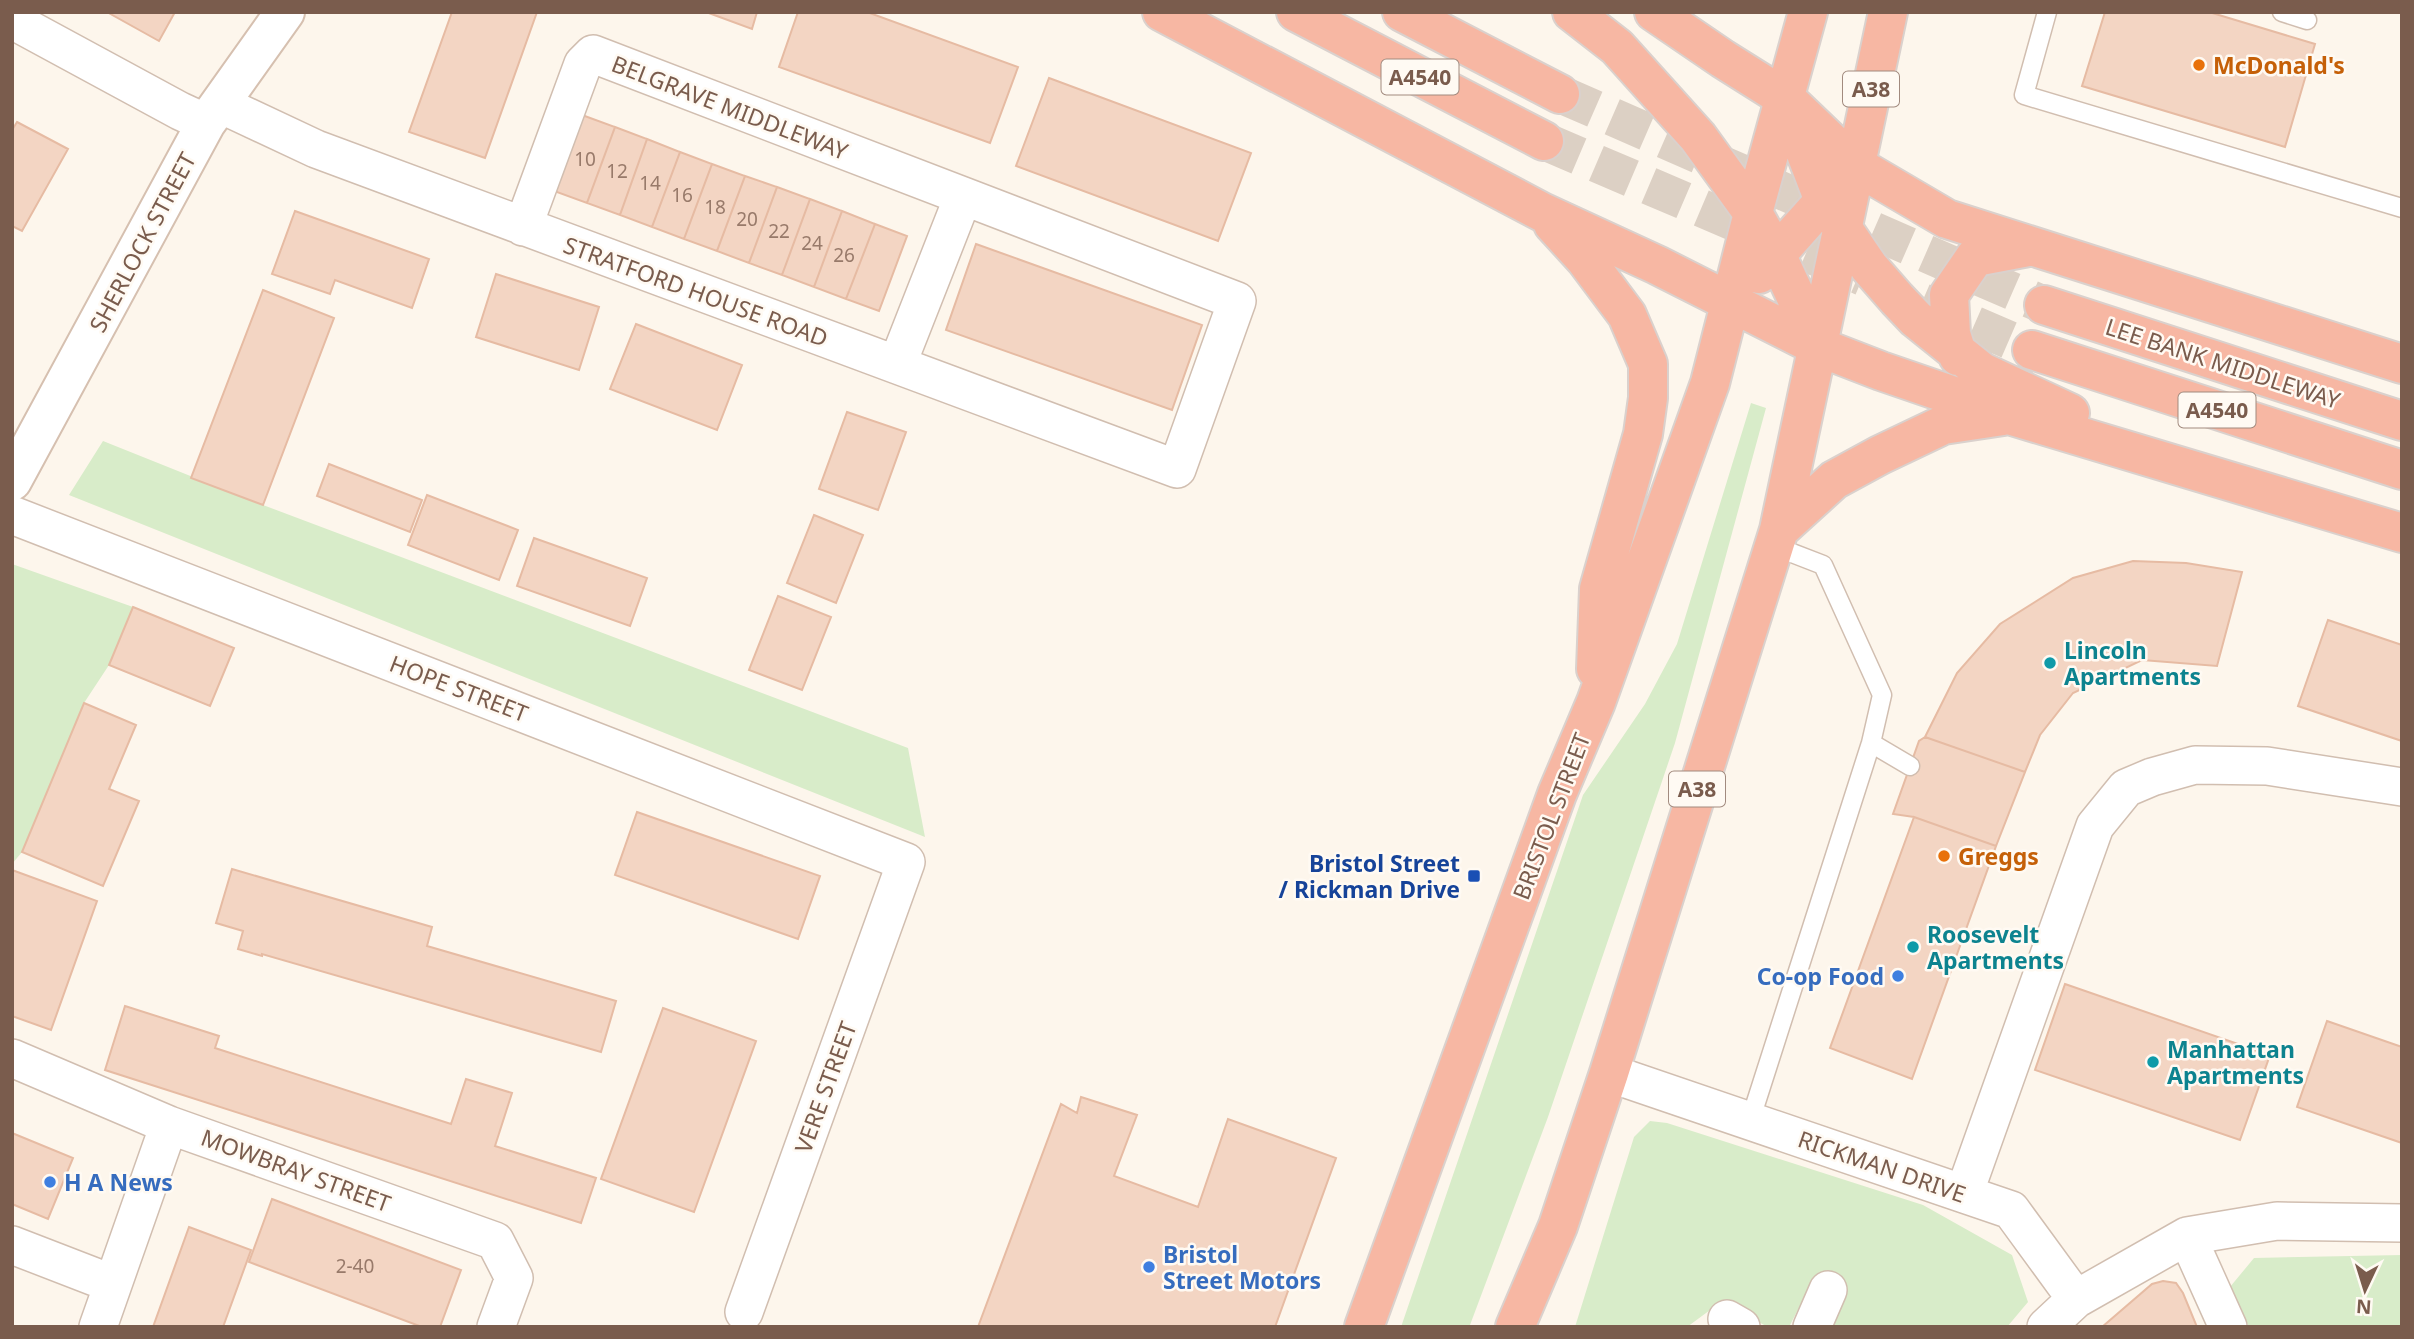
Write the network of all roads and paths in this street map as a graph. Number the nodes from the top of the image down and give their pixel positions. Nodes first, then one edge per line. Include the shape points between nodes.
1 (285, 12) edge
2 (1162, 12) edge
3 (1296, 12) edge
4 (1402, 12) edge
5 (1572, 12) edge
6 (1654, 12) edge
7 (1808, 12) edge
8 (1888, 12) edge
9 (2047, 12) edge
10 (2282, 12) edge
11 (12, 20) edge
12 (2308, 20) dead end
13 (1560, 94) tunnel mouth
14 (1785, 98) junction
15 (213, 114) junction
16 (1544, 141) tunnel mouth
17 (1855, 166) junction
18 (963, 197) junction
19 (2402, 208) edge
20 (1542, 212) junction
21 (1753, 214) junction
22 (1834, 216) junction
23 (523, 227) junction
24 (2035, 246) junction
25 (1776, 256) junction
26 (1731, 302) junction
27 (2043, 305) tunnel mouth
28 (1819, 347) junction
29 (2032, 350) tunnel mouth
30 (1958, 356) junction
31 (2402, 364) edge
32 (897, 365) junction
33 (2009, 415) junction
34 (2402, 421) edge
35 (2189, 468) junction
36 (1177, 469) joint
37 (2402, 470) edge
38 (12, 481) edge
39 (12, 515) edge
40 (2402, 533) edge
41 (1777, 538) junction
42 (1595, 702) junction
43 (1871, 743) junction
44 (1910, 766) dead end
45 (2402, 787) edge
46 (906, 862) joint
47 (12, 1058) edge
48 (1609, 1073) junction
49 (1750, 1121) junction
50 (169, 1125) junction
51 (1964, 1194) junction
52 (2402, 1223) edge
53 (2187, 1236) junction
54 (12, 1245) edge
55 (113, 1284) junction
56 (1828, 1290) dead end
57 (2076, 1300) junction
58 (744, 1312) dead end
59 (98, 1327) edge
60 (496, 1327) edge
61 (1364, 1327) edge
62 (1515, 1327) edge
63 (1812, 1327) edge
64 (2046, 1327) edge
65 (2228, 1327) edge

1 - 15 street, SHERLOCK STREET
2 - 20 highway
3 - 16 highway, A4540
4 - 13 highway, A4540
5 - 21 highway via 1617,47 1667,100
6 - 14 highway
7 - 14 highway, BRISTOL STREET
8 - 17 highway, A38
9 - 19 lane via 2024,95
10 - 12 lane
11 - 15 street, STRATFORD HOUSE ROAD via 180,111
14 - 17 highway
14 - 21 highway, BRISTOL STREET
14 - 22 highway
15 - 23 street, STRATFORD HOUSE ROAD
15 - 38 street, SHERLOCK STREET
17 - 22 highway, A38
17 - 24 highway via 1947,219
18 - 23 street, BELGRAVE MIDDLEWAY via 593,54 583,64
18 - 32 street
18 - 36 street, BELGRAVE MIDDLEWAY via 1237,301
20 - 26 highway
20 - 42 highway via 1627,316 1648,364 1643,434 1599,589
21 - 25 highway
21 - 26 highway, BRISTOL STREET
22 - 25 highway
22 - 28 highway, A38
22 - 30 highway via 1897,299
23 - 32 street, STRATFORD HOUSE ROAD
24 - 30 highway via 1975,257 1948,295
24 - 31 highway
25 - 26 highway
25 - 28 highway
26 - 28 highway
26 - 42 highway, BRISTOL STREET via 1710,383
27 - 34 highway, LEE BANK MIDDLEWAY / A4540
28 - 33 highway
28 - 41 highway, A38
29 - 37 highway, LEE BANK MIDDLEWAY / A4540
30 - 35 highway via 1982,372
32 - 36 street, STRATFORD HOUSE ROAD
33 - 35 highway
33 - 41 highway via 1943,425 1880,455 1834,480
35 - 40 highway
39 - 46 street, HOPE STREET
41 - 43 lane via 1823,565 1882,695
41 - 48 highway, A38
42 - 61 highway, BRISTOL STREET via 1557,794
43 - 44 lane
43 - 49 lane
45 - 51 street via 2267,766 2194,765 2126,788 2095,826
46 - 58 street, VERE STREET
47 - 50 street, MOWBRAY STREET
48 - 49 street, RICKMAN DRIVE
48 - 62 highway, A38 via 1558,1226
49 - 51 street, RICKMAN DRIVE
50 - 55 street
50 - 60 street, MOWBRAY STREET via 495,1241 514,1278
51 - 57 street, RICKMAN DRIVE via 2011,1210
52 - 53 street via 2277,1221
53 - 57 street
53 - 65 street
54 - 55 street
55 - 59 street
56 - 63 street
57 - 64 street

